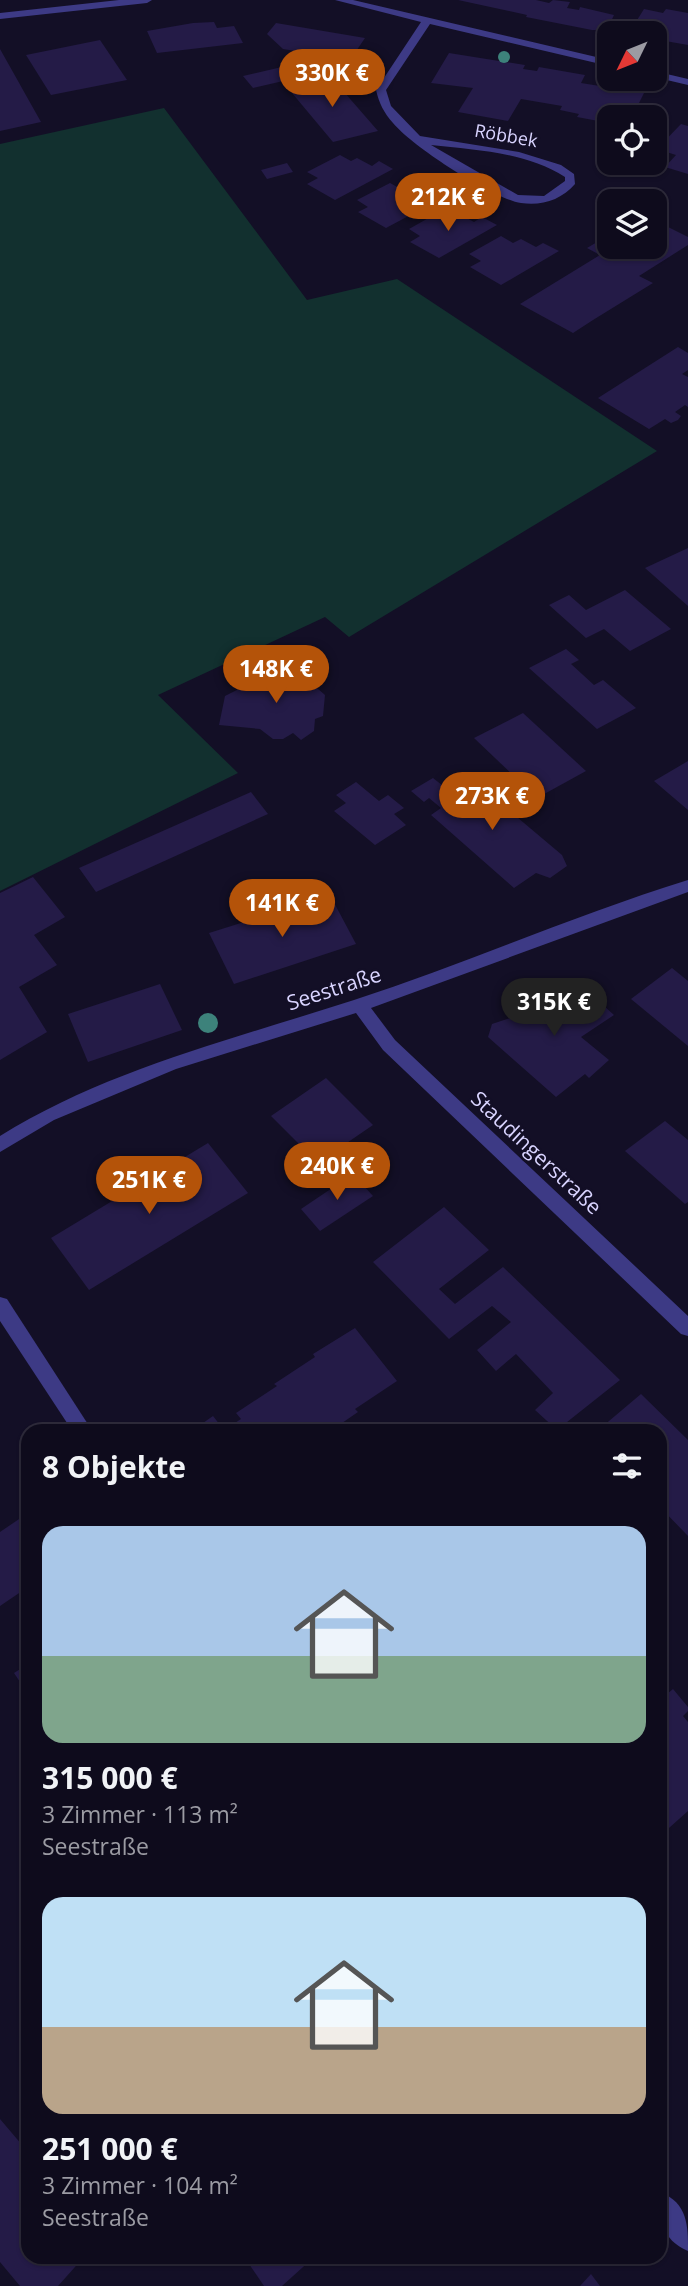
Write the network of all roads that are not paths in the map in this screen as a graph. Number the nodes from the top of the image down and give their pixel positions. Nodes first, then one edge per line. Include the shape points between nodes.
1 (147, 0) edge
2 (340, 0) edge
3 (0, 16) edge
4 (428, 20) junction
5 (597, 59) edge
6 (667, 77) edge
7 (688, 82) edge
8 (414, 139) junction
9 (688, 886) edge
10 (360, 1005) junction
11 (0, 1145) edge
12 (0, 1305) edge
13 (688, 1328) edge
14 (78, 1424) edge
15 (667, 2213) edge
16 (688, 2239) edge

1 - 3 street
2 - 4 street
4 - 5 street
4 - 8 street, Röbbek via 381,90 387,109
6 - 7 street
8 - 8 street, Röbbek via 514,198 550,198 571,182 564,170 540,160
9 - 10 street, Seestraße
10 - 11 street, Seestraße via 171,1064 48,1115
10 - 13 street, Staudingerstraße via 389,1045
12 - 14 street
15 - 16 street

